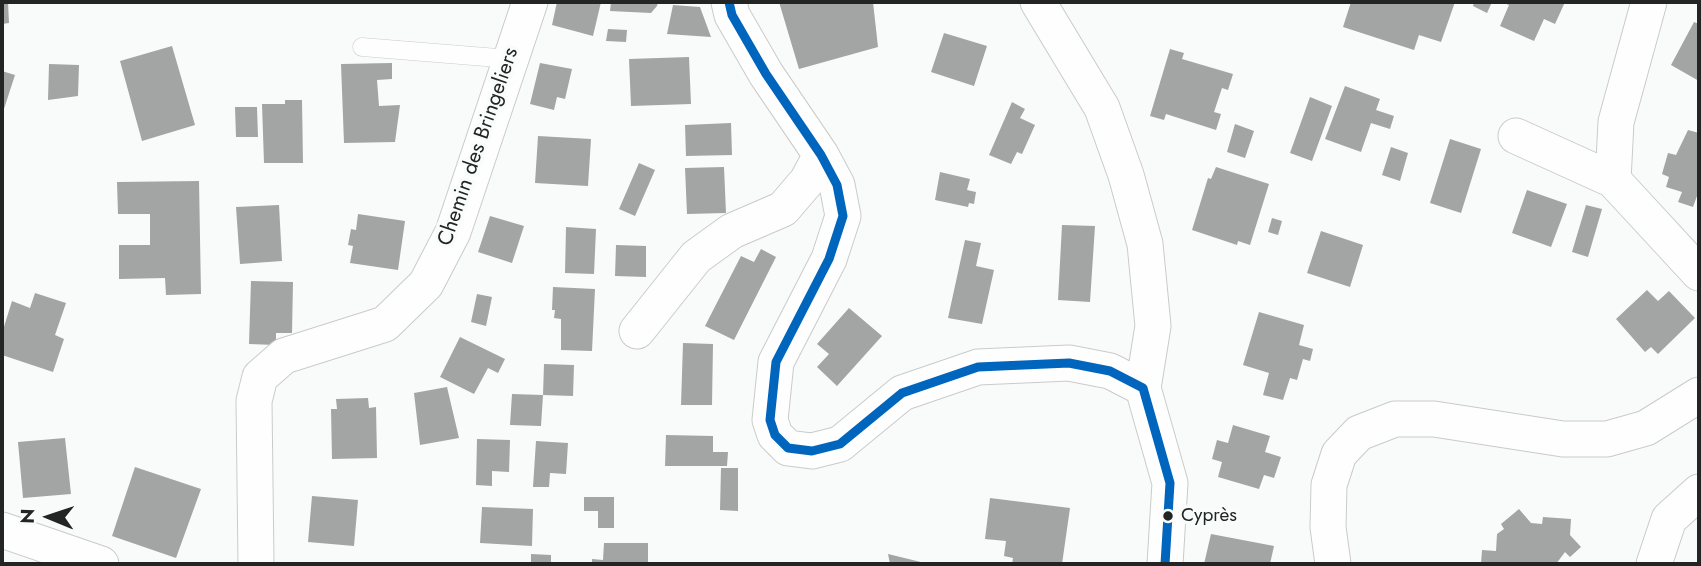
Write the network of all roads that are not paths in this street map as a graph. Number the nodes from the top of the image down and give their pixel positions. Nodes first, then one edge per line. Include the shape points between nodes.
1 (530, 2) edge
2 (729, 2) edge
3 (1038, 2) edge
4 (1649, 2) edge
5 (362, 47) dead end
6 (510, 59) junction
7 (1516, 136) dead end
8 (821, 155) junction
9 (1613, 180) junction
10 (1699, 273) edge
11 (636, 331) dead end
12 (1143, 387) junction
13 (1699, 395) edge
14 (1699, 492) edge
15 (2, 530) edge
16 (101, 564) edge
17 (256, 564) edge
18 (1165, 564) edge
19 (1333, 564) edge
20 (1654, 564) edge

1 - 6 street, Chemin des Bringeliers
2 - 8 street via 766,74
3 - 12 street via 1102,108 1145,244 1153,326
4 - 9 street via 1616,122
5 - 6 lane
6 - 17 street, Chemin des Bringeliers via 453,232 426,284 385,324 284,356 260,377 254,401
7 - 9 street
8 - 11 street via 807,181 783,209 732,231 696,257
8 - 12 street via 837,185 843,216 828,259 776,362 769,420 788,448 812,451 840,444 902,393 978,367 1069,363 1110,371
9 - 10 street
12 - 18 street via 1170,483
13 - 19 street via 1646,428 1607,439 1563,439 1434,419 1395,419 1359,433 1339,454 1329,485
14 - 20 street via 1669,519
15 - 16 street

